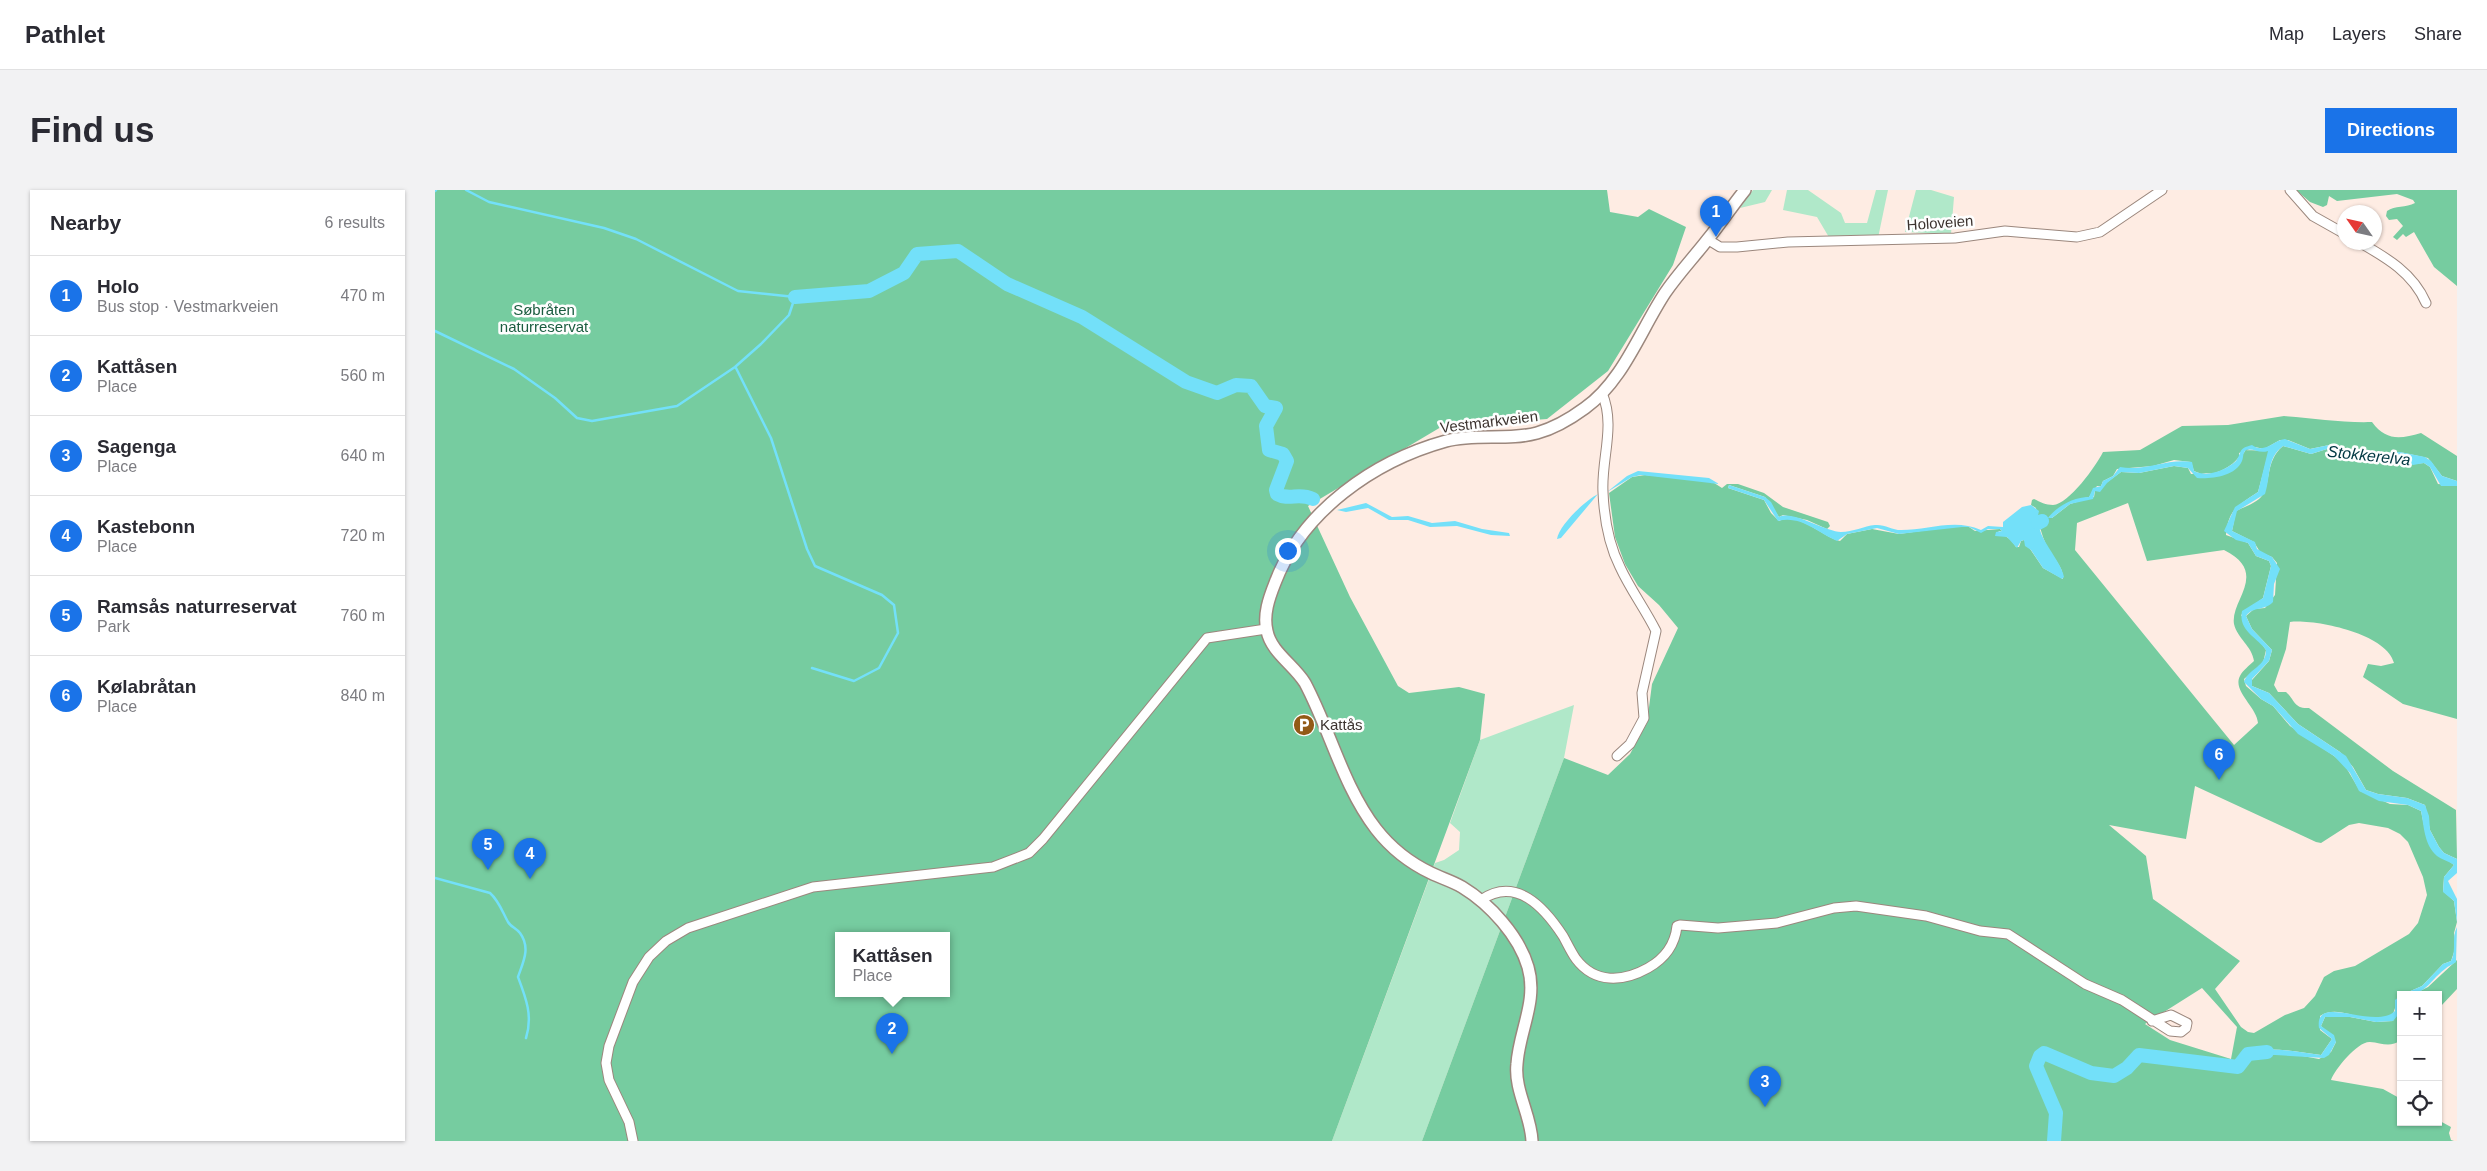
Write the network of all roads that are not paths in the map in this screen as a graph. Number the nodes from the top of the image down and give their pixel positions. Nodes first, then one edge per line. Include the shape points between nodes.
1 (1745, 190) edge
2 (2162, 190) edge
3 (2290, 190) edge
4 (2337, 230) edge
5 (1707, 240) junction
6 (2373, 250) edge
7 (2425, 303) dead end
8 (1602, 393) junction
9 (1266, 629) junction
10 (1617, 756) dead end
11 (1481, 900) junction
12 (2152, 1021) dead end
13 (633, 1141) edge
14 (1532, 1141) edge

1 - 5 street, Vestmarkveien
2 - 5 street, Holoveien via 2100,232 2077,237 2005,231 1955,238 1788,242 1737,247 1720,247
3 - 4 street via 2313,216
5 - 8 street, Vestmarkveien via 1667,291
6 - 7 street via 2411,278
8 - 9 street, Vestmarkveien via 1572,417 1549,429 1524,435 1477,436 1447,441 1405,456 1352,486 1313,522 1287,557 1270,596
8 - 10 street via 1609,427 1603,475 1606,520 1619,567 1656,631 1641,693 1644,718 1630,744
9 - 11 street via 1275,647 1305,683 1354,791 1376,829 1413,863
9 - 13 street via 1207,638 1029,853 993,867 813,886 688,928 666,941 649,957 633,982 609,1046 606,1063 609,1080 629,1122
11 - 12 street via 1504,890 1520,893 1537,906 1561,934 1577,960 1605,978 1616,980 1638,973 1660,960 1670,949 1677,926 1719,928 1777,923 1834,908 1856,906 1926,916 1980,931 2007,934 2085,984 2122,1000
11 - 14 street via 1515,940 1528,968 1531,998 1516,1065

